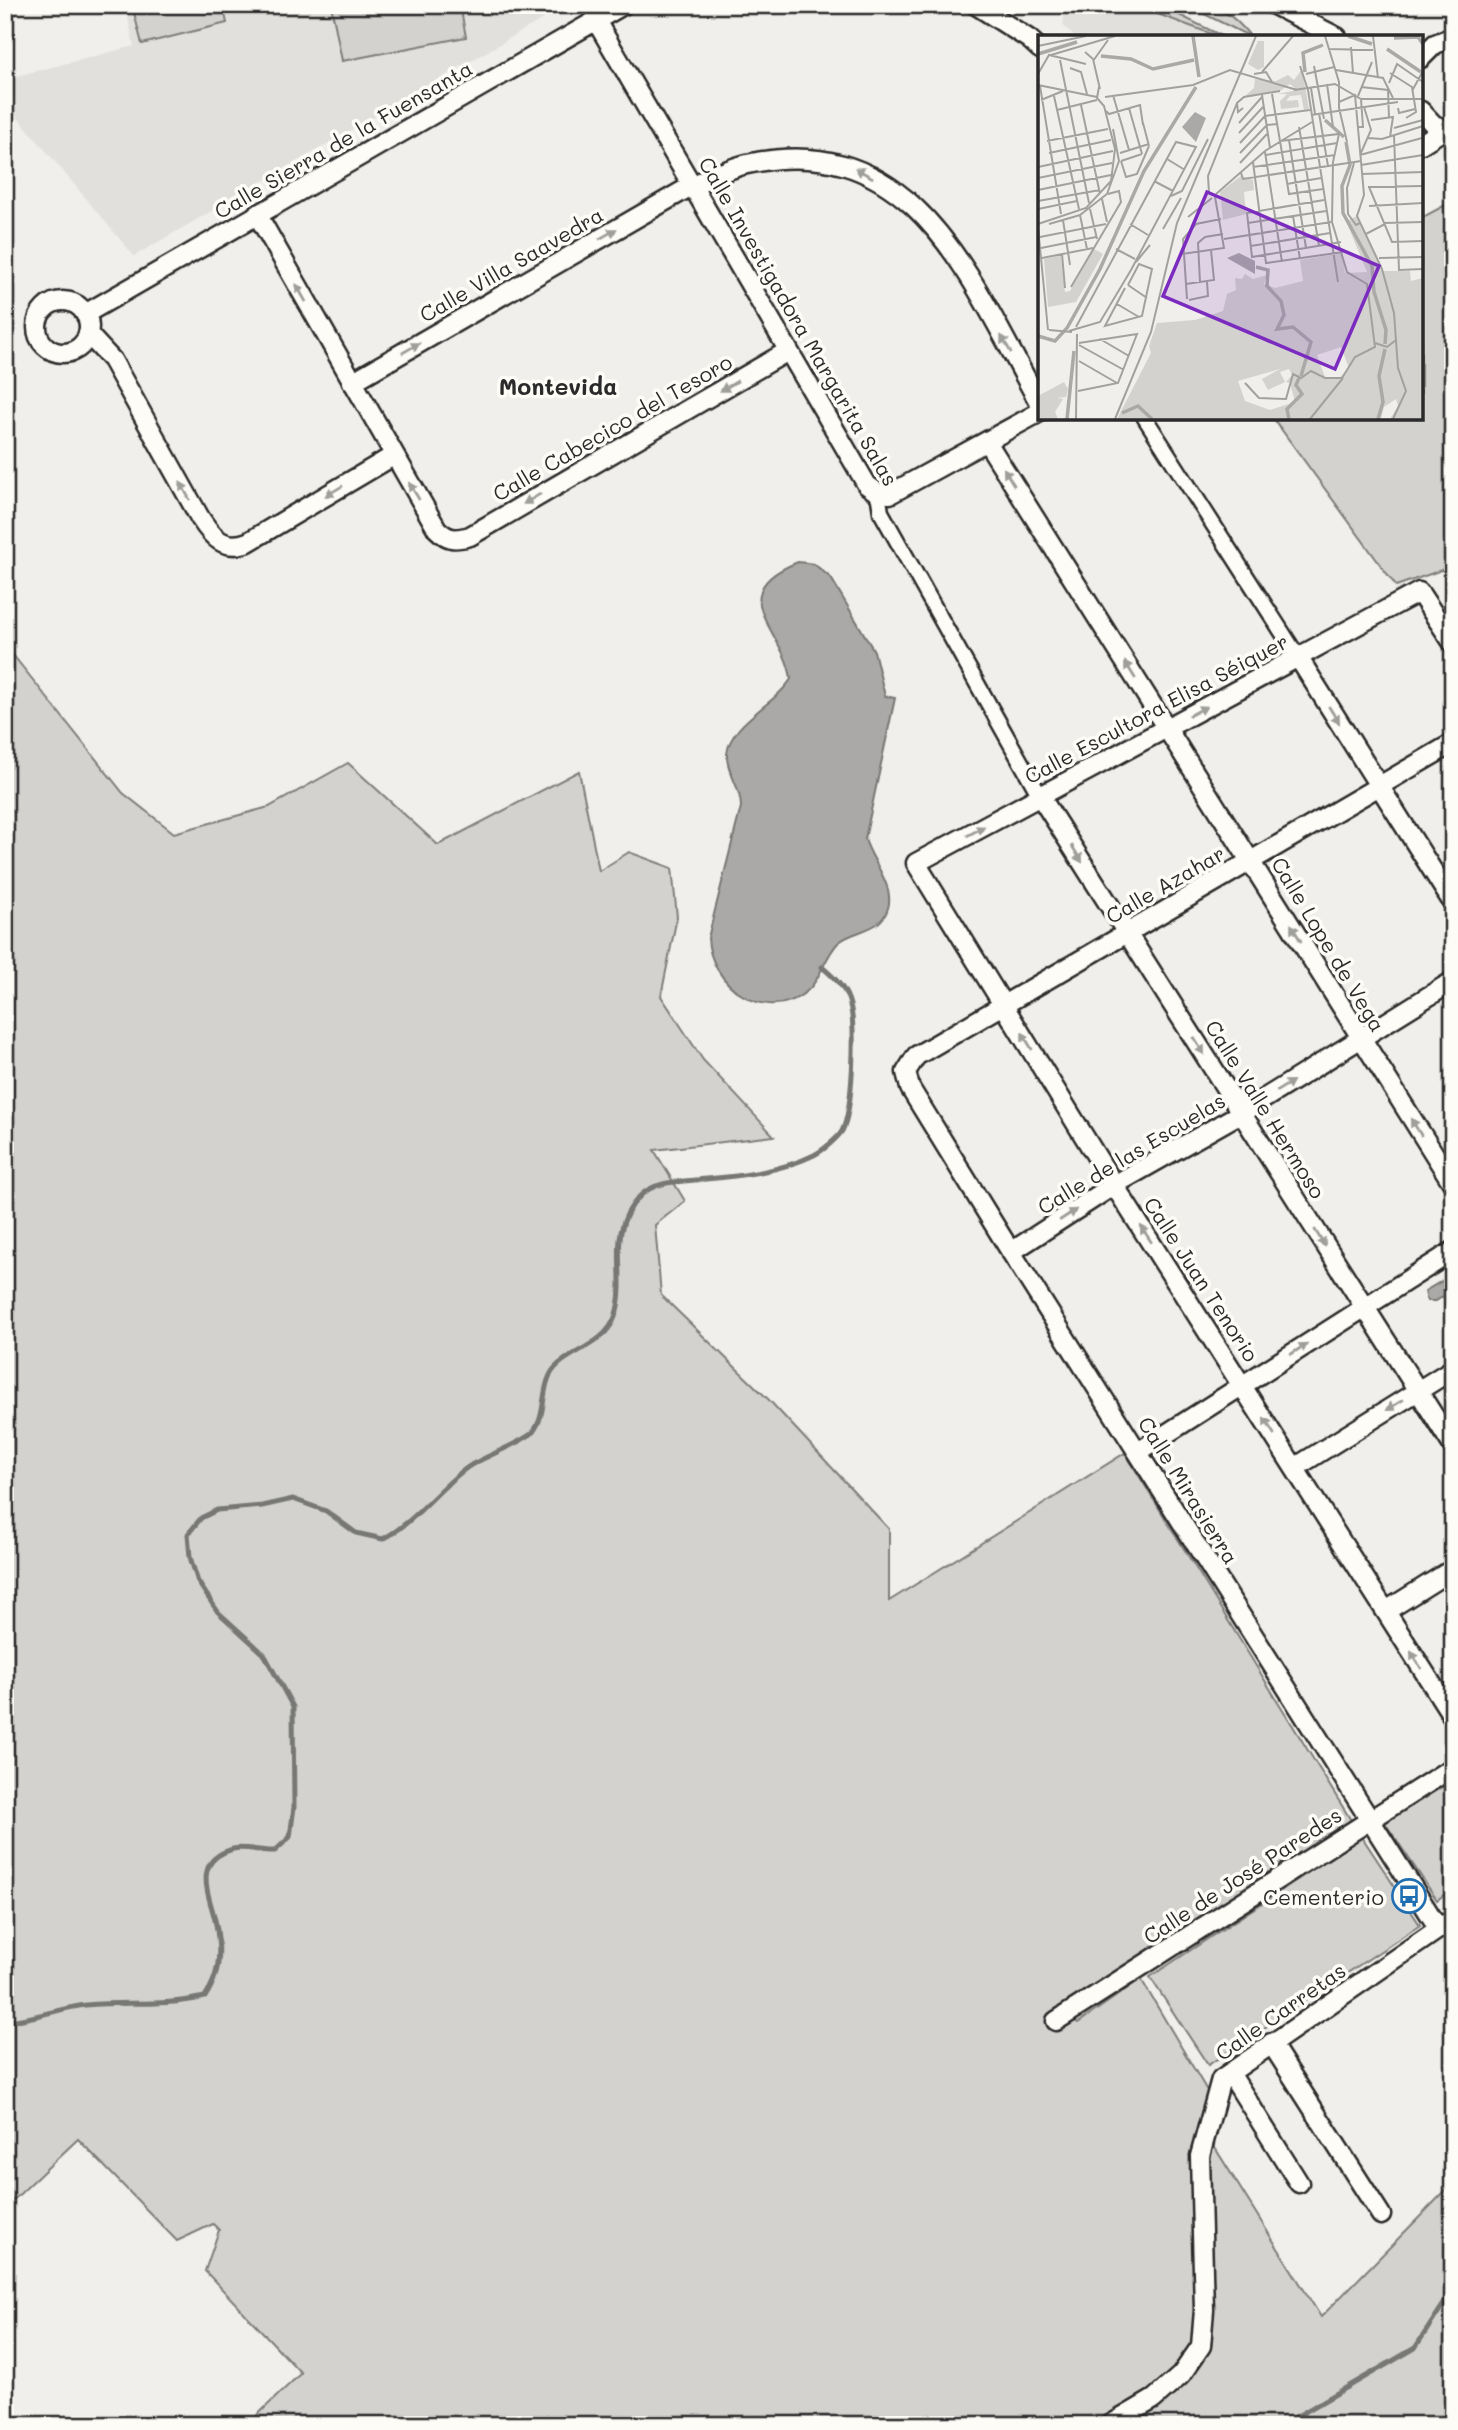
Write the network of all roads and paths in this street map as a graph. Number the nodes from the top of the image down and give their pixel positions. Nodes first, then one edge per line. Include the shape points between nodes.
1 (623, 5) edge
2 (976, 5) edge
3 (1274, 5) edge
4 (595, 19) junction
5 (1333, 35) edge
6 (1453, 37) edge
7 (1038, 47) edge
8 (1423, 54) edge
9 (1423, 116) edge
10 (1449, 130) edge
11 (1423, 143) edge
12 (693, 185) junction
13 (257, 215) junction
14 (85, 313) junction
15 (88, 334) junction
16 (788, 351) junction
17 (352, 382) junction
18 (1038, 401) edge
19 (1038, 413) edge
20 (1146, 420) edge
21 (987, 442) junction
22 (393, 456) junction
23 (878, 493) junction
24 (1453, 643) edge
25 (1297, 657) junction
26 (1167, 727) junction
27 (1453, 743) edge
28 (1379, 786) junction
29 (1040, 796) junction
30 (1252, 860) junction
31 (916, 863) joint
32 (1453, 903) edge
33 (1127, 933) junction
34 (1453, 981) edge
35 (1004, 1004) junction
36 (1361, 1039) junction
37 (906, 1072) joint
38 (1241, 1113) junction
39 (1453, 1184) edge
40 (1114, 1185) junction
41 (1453, 1251) edge
42 (1011, 1252) junction
43 (1364, 1307) junction
44 (1453, 1369) edge
45 (1244, 1385) junction
46 (1418, 1391) junction
47 (1453, 1446) edge
48 (1138, 1452) junction
49 (1296, 1467) junction
50 (1453, 1569) edge
51 (1386, 1611) junction
52 (1453, 1717) edge
53 (1453, 1768) edge
54 (1370, 1820) junction
55 (1446, 1924) edge
56 (1056, 2021) dead end
57 (1270, 2043) junction
58 (1230, 2073) junction
59 (1299, 2183) dead end
60 (1381, 2215) dead end
61 (1110, 2425) edge

1 - 4 street, Calle Sierra de la Fuensanta
2 - 7 street
3 - 5 street
4 - 12 street, Calle Investigadora Margarita Salas
4 - 13 street, Calle Sierra de la Fuensanta
6 - 8 street
9 - 10 street
10 - 11 street
12 - 16 street, Calle Investigadora Margarita Salas
17 -> 12 street, Calle Villa Saavedra
18 -> 12 street, Calle Villa Saavedra via 945,238 919,208 897,192 851,166 807,157 744,164
13 - 14 street, Calle Sierra de la Fuensanta
17 -> 13 street
14 - 15 street
14 - 15 street via 69,301 49,304 37,320 36,330 47,348 56,353 76,350
22 -> 15 street via 248,542 225,545 200,518 112,359
16 -> 22 street, Calle Cabecico del Tesoro via 457,540 446,538 437,529
16 - 23 street, Calle Investigadora Margarita Salas via 867,485
17 - 22 street
19 - 21 street
20 - 25 street
21 - 23 street via 890,494
26 -> 21 street, Calle Lope de Vega
23 - 29 street, Calle Investigadora Margarita Salas via 881,512
24 - 25 street, Calle Escultora Elisa Séiquer via 1419,592
26 -> 25 street, Calle Escultora Elisa Séiquer
25 -> 28 street
26 - 29 street, Calle Escultora Elisa Séiquer
26 - 30 street, Calle Lope de Vega
27 - 28 street, Calle Azahar
28 - 30 street, Calle Azahar
28 - 32 street
31 -> 29 street, Calle Escultora Elisa Séiquer
29 -> 33 street, Calle Valle Hermoso
30 - 33 street, Calle Azahar
36 -> 30 street, Calle Lope de Vega
31 - 35 street, Calle Juan Tenorio
33 - 35 street, Calle Azahar
33 -> 38 street, Calle Valle Hermoso
34 - 36 street, Calle de las Escuelas
35 - 37 street, Calle Azahar via 916,1056
40 -> 35 street, Calle Juan Tenorio
38 -> 36 street, Calle de las Escuelas
39 -> 36 street, Calle Lope de Vega
37 - 42 street, Calle Mirasierra via 910,1088
38 - 40 street, Calle de las Escuelas
38 -> 43 street, Calle Valle Hermoso
42 -> 40 street, Calle de las Escuelas
45 -> 40 street, Calle Juan Tenorio
41 - 43 street
42 - 48 street, Calle Mirasierra
45 -> 43 street
43 - 46 street, Calle Valle Hermoso
44 - 46 street
45 - 48 street
49 -> 45 street, Calle Juan Tenorio
46 - 47 street, Calle Valle Hermoso
46 -> 49 street
48 - 54 street, Calle Mirasierra
49 - 51 street, Calle Juan Tenorio
50 - 51 street
52 -> 51 street, Calle Juan Tenorio
53 - 54 street, Calle de José Paredes
54 - 55 street, Calle Mirasierra
54 - 56 street, Calle de José Paredes
55 - 57 street, Calle Carretas
57 - 58 street, Calle Carretas
57 - 60 street
58 - 59 street
58 - 61 street, Calle Carretas via 1222,2079 1200,2155 1201,2346 1181,2375 1154,2399

